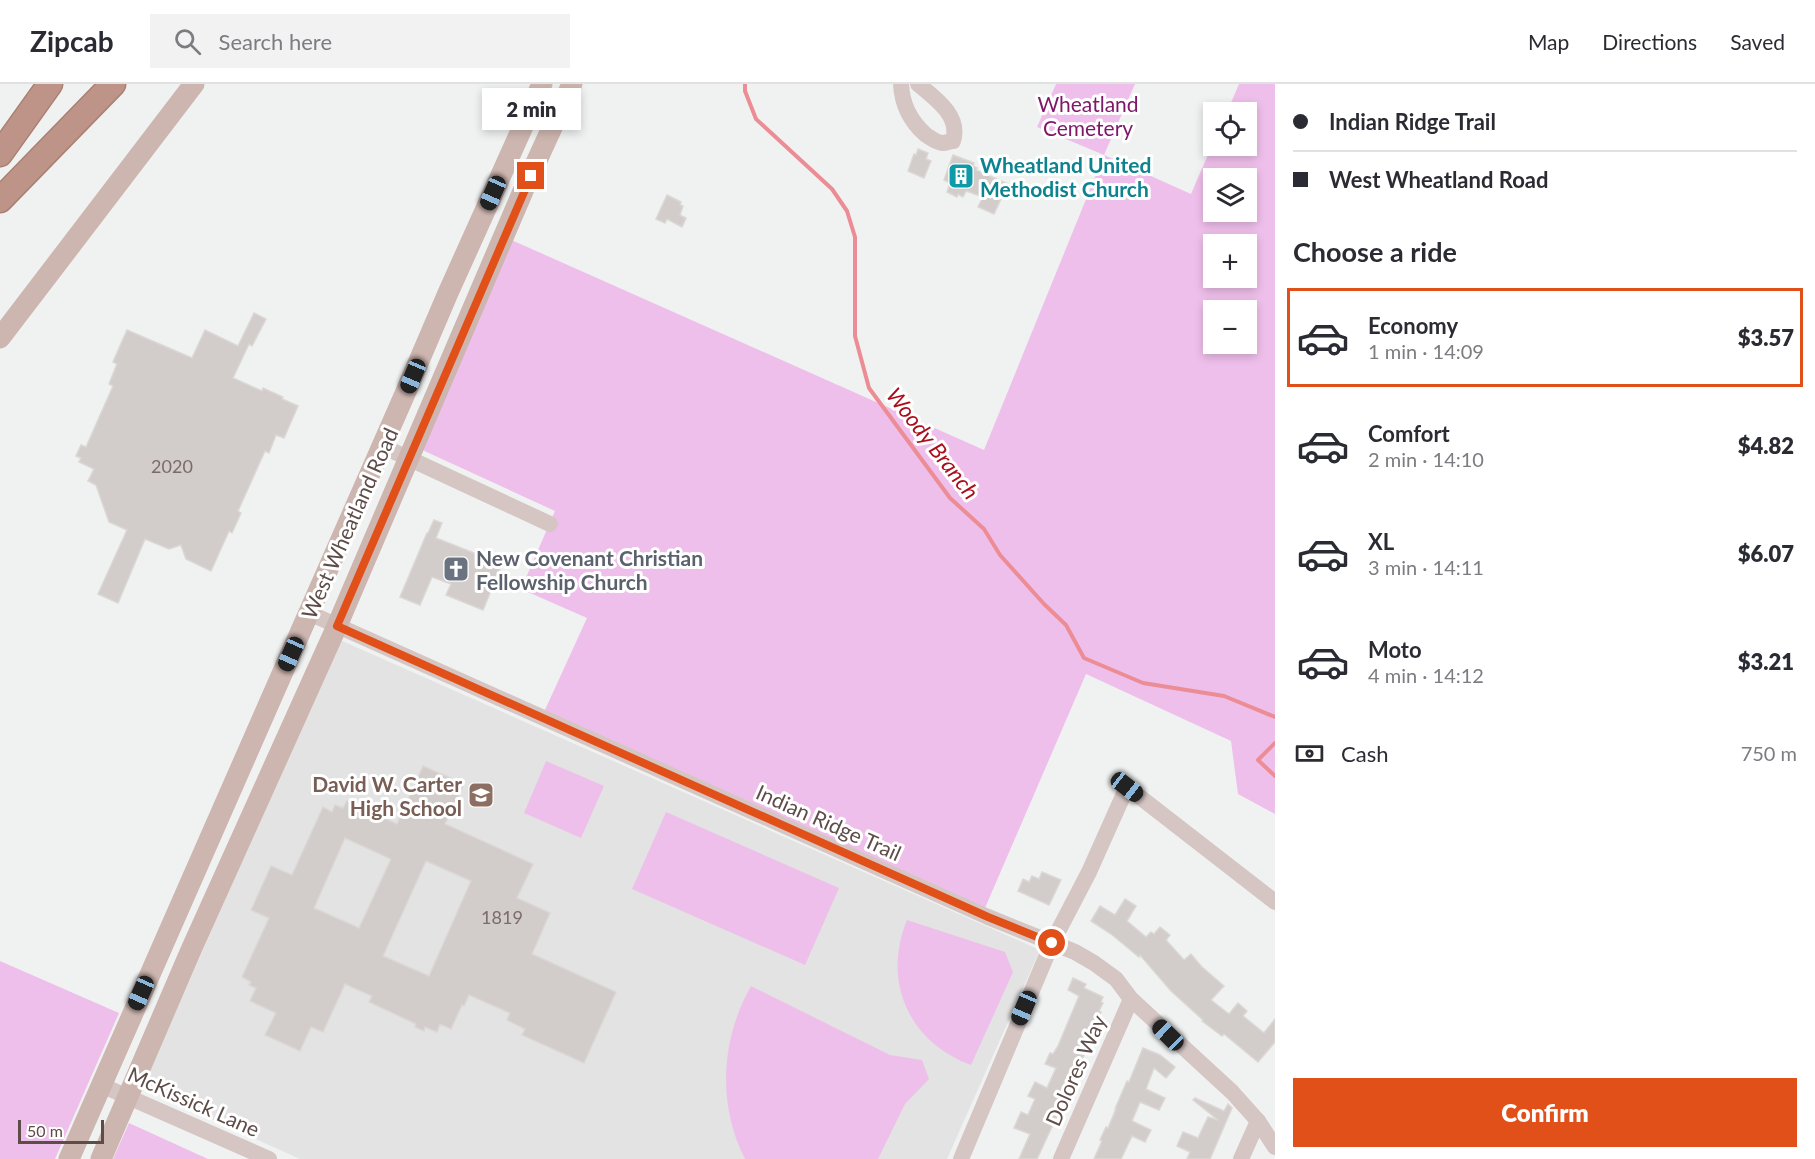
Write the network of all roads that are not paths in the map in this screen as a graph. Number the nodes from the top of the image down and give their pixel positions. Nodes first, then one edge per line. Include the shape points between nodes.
1 (50, 84) edge
2 (113, 84) edge
3 (194, 84) edge
4 (542, 84) edge
5 (572, 84) edge
6 (901, 84) edge
7 (918, 84) edge
8 (520, 133) junction
9 (545, 144) junction
10 (0, 154) edge
11 (0, 200) edge
12 (0, 338) edge
13 (382, 446) junction
14 (408, 458) junction
15 (550, 524) dead end
16 (309, 613) junction
17 (337, 626) junction
18 (1275, 902) edge
19 (165, 939) junction
20 (1052, 943) junction
21 (191, 950) junction
22 (1131, 999) junction
23 (100, 1085) junction
24 (128, 1097) junction
25 (1258, 1121) junction
26 (1275, 1147) edge
27 (69, 1159) edge
28 (101, 1159) edge
29 (269, 1159) edge
30 (961, 1159) edge
31 (1061, 1159) edge
32 (1241, 1159) edge

1 - 10 highway
2 - 11 highway
3 - 12 main road
4 - 8 main road, West Wheatland Road
5 - 9 main road, West Wheatland Road
6 - 7 street via 909,116 917,127 936,141 953,141 955,128 948,112
8 - 9 main road
8 - 13 main road, West Wheatland Road
9 - 14 main road, West Wheatland Road
13 - 14 street
13 - 16 main road, West Wheatland Road
14 - 15 street
14 - 17 main road, West Wheatland Road
16 - 17 street, Indian Ridge Trail
16 - 19 main road, West Wheatland Road
17 - 20 street, Indian Ridge Trail
17 - 21 main road, West Wheatland Road
18 - 20 street via 1127,787
19 - 21 main road
19 - 23 main road, West Wheatland Road
20 - 22 street, Indian Ridge Trail via 1094,963 1116,979
20 - 30 street
21 - 24 main road, West Wheatland Road
22 - 25 street, Indian Ridge Trail
22 - 31 street, Dolores Way
23 - 24 street, McKissick Lane
23 - 27 main road, West Wheatland Road
24 - 28 main road, West Wheatland Road
24 - 29 street, McKissick Lane
25 - 26 street, Indian Ridge Trail
25 - 32 street

